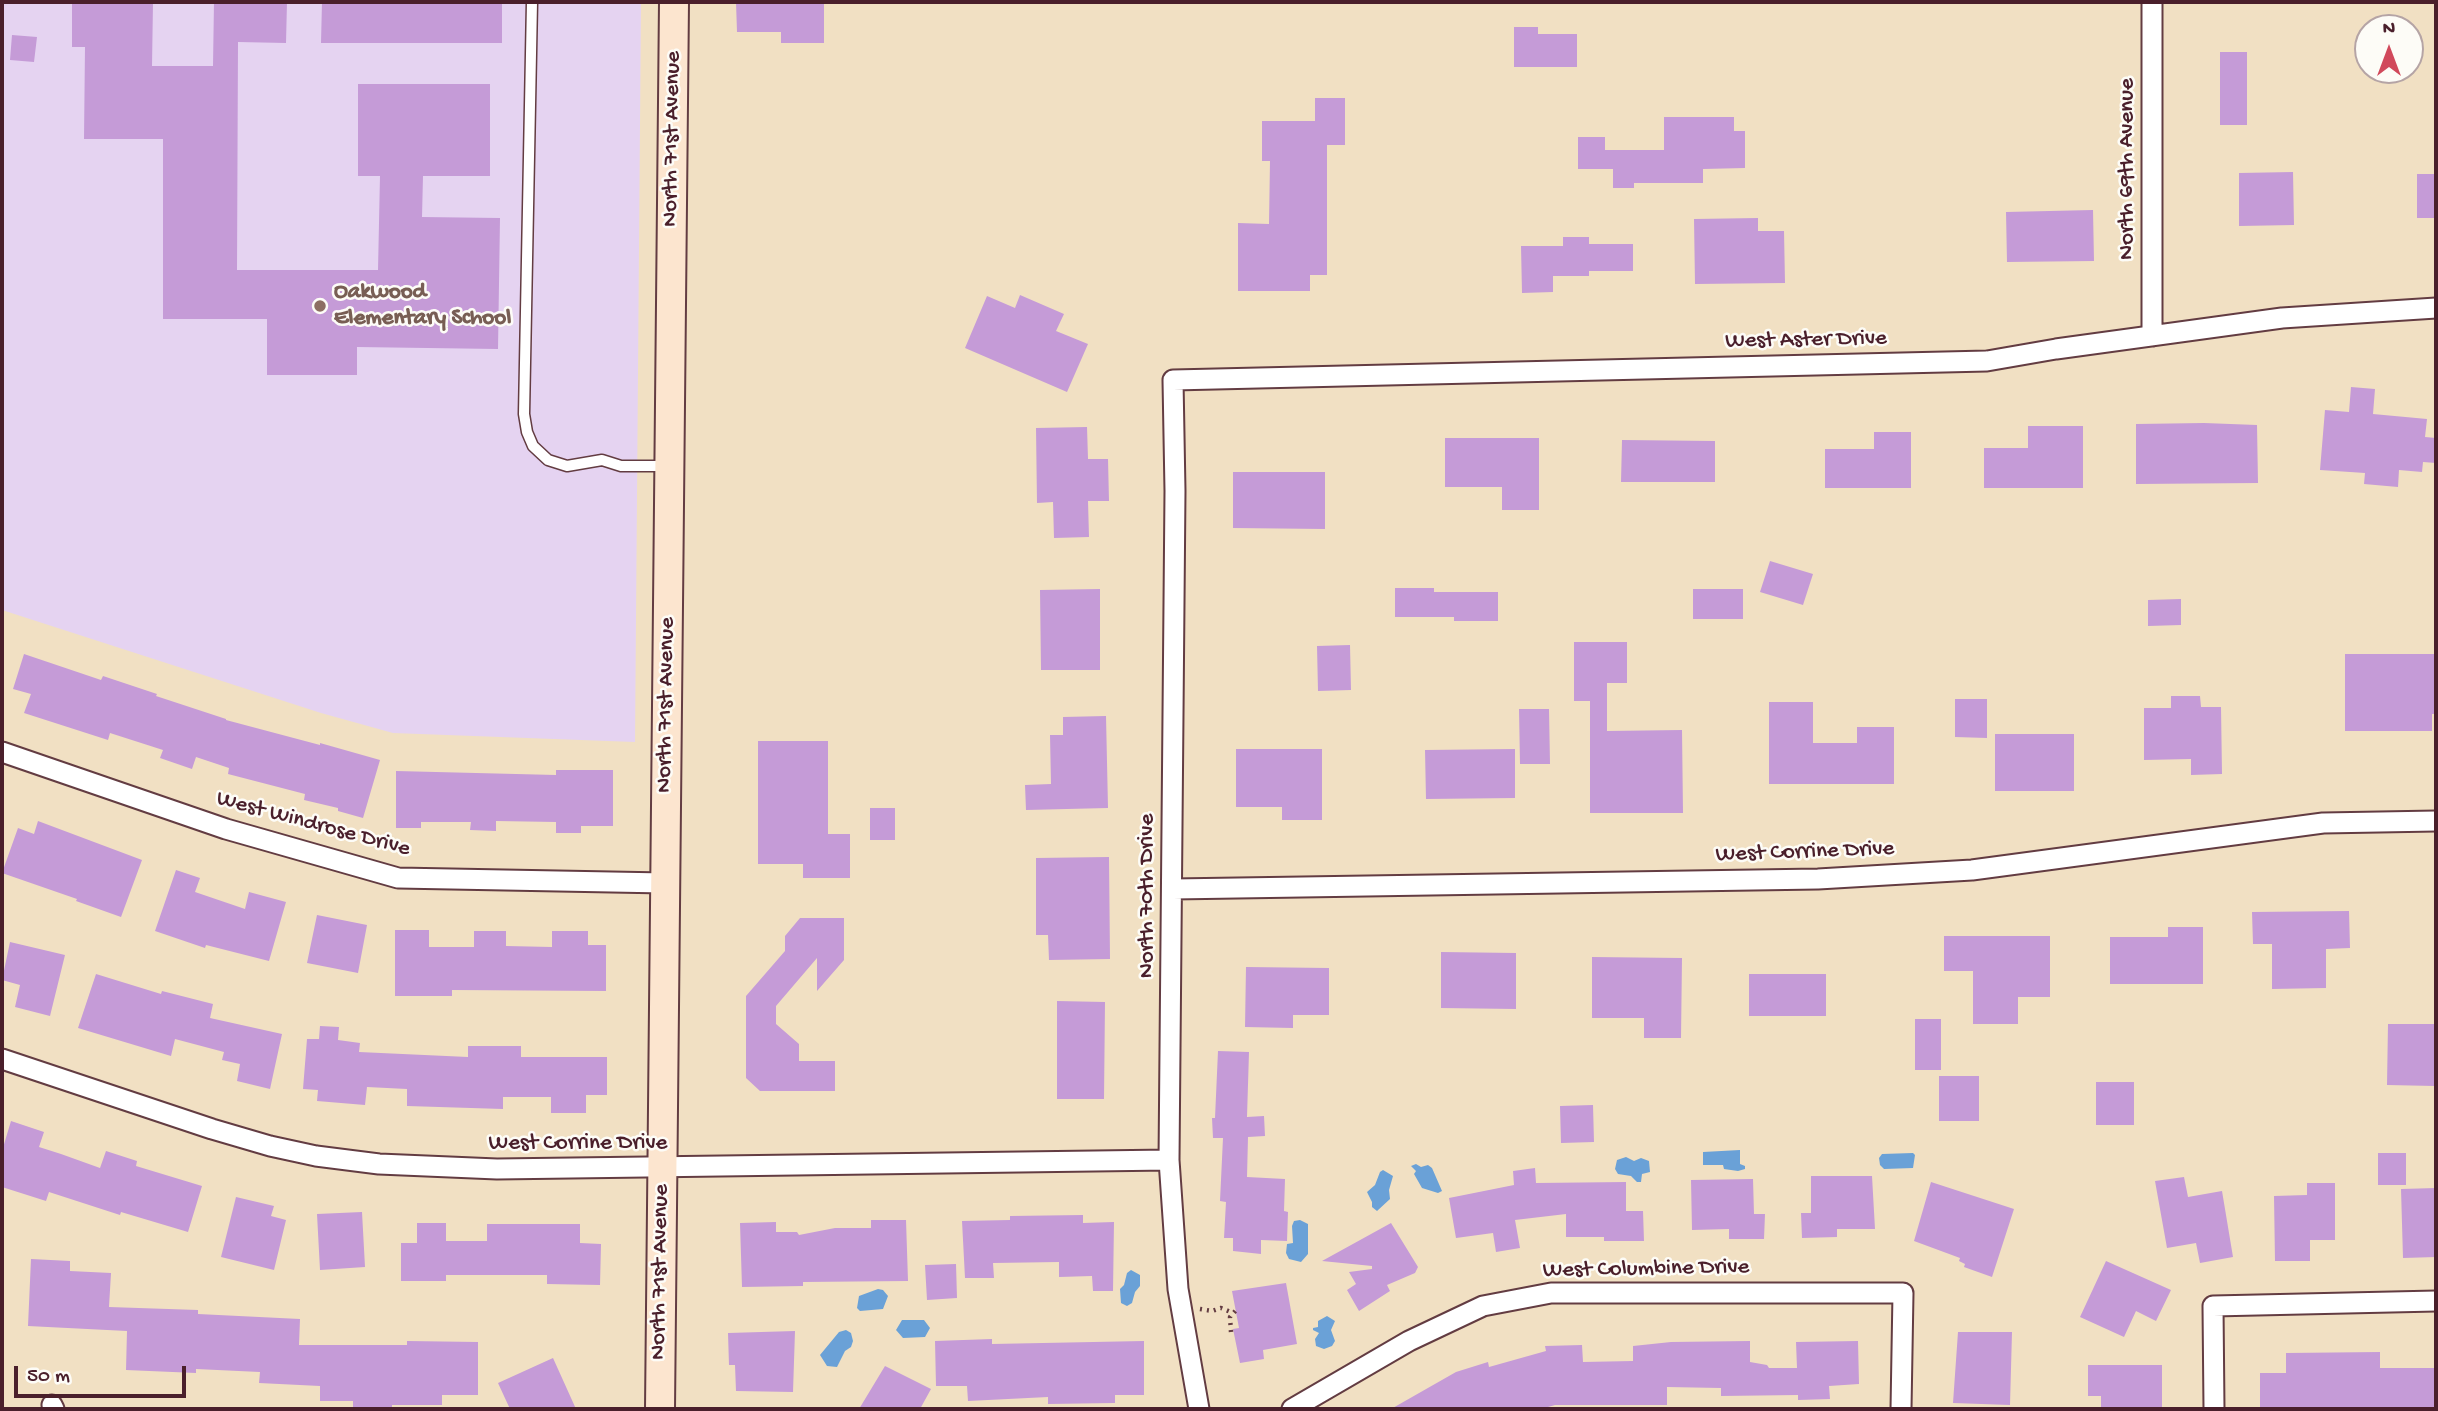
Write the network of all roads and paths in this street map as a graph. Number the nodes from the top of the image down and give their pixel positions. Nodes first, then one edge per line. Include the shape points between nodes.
1 (532, 2) edge
2 (674, 2) edge
3 (2152, 2) edge
4 (2436, 308) edge
5 (2152, 336) junction
6 (1172, 380) joint
7 (669, 466) junction
8 (2, 752) edge
9 (2436, 821) edge
10 (665, 883) junction
11 (1173, 889) junction
12 (2, 1059) edge
13 (1169, 1160) junction
14 (663, 1168) junction
15 (2436, 1301) edge
16 (1238, 1308) dead end
17 (1182, 1312) junction
18 (1233, 1312) junction
19 (1231, 1332) dead end
20 (660, 1409) edge
21 (1199, 1409) edge
22 (1292, 1409) edge
23 (1901, 1409) edge
24 (2214, 1409) edge

1 - 7 lane via 527,432 533,446 548,460 567,466 601,460 621,466
2 - 7 street, North 71st Avenue
3 - 5 street, North 69th Avenue
4 - 5 street, West Aster Drive via 2282,318
5 - 6 street, West Aster Drive via 1987,361
6 - 11 street, North 70th Drive
7 - 10 street, North 71st Avenue
8 - 10 street, West Windrose Drive via 226,829 398,878
9 - 11 street, West Corrine Drive via 2323,823 1972,870 1846,877
10 - 14 street, North 71st Avenue
11 - 13 street, North 70th Drive
12 - 14 street, West Corrine Drive via 212,1129 316,1156 451,1169
13 - 14 street, West Corrine Drive
13 - 17 street, North 70th Drive
14 - 20 street, North 71st Avenue
15 - 24 street via 2213,1306
16 - 18 path
17 - 18 path via 1220,1308
17 - 21 street, North 70th Drive
18 - 19 path
22 - 23 street, West Columbine Drive via 1409,1341 1483,1306 1551,1293 1903,1293

